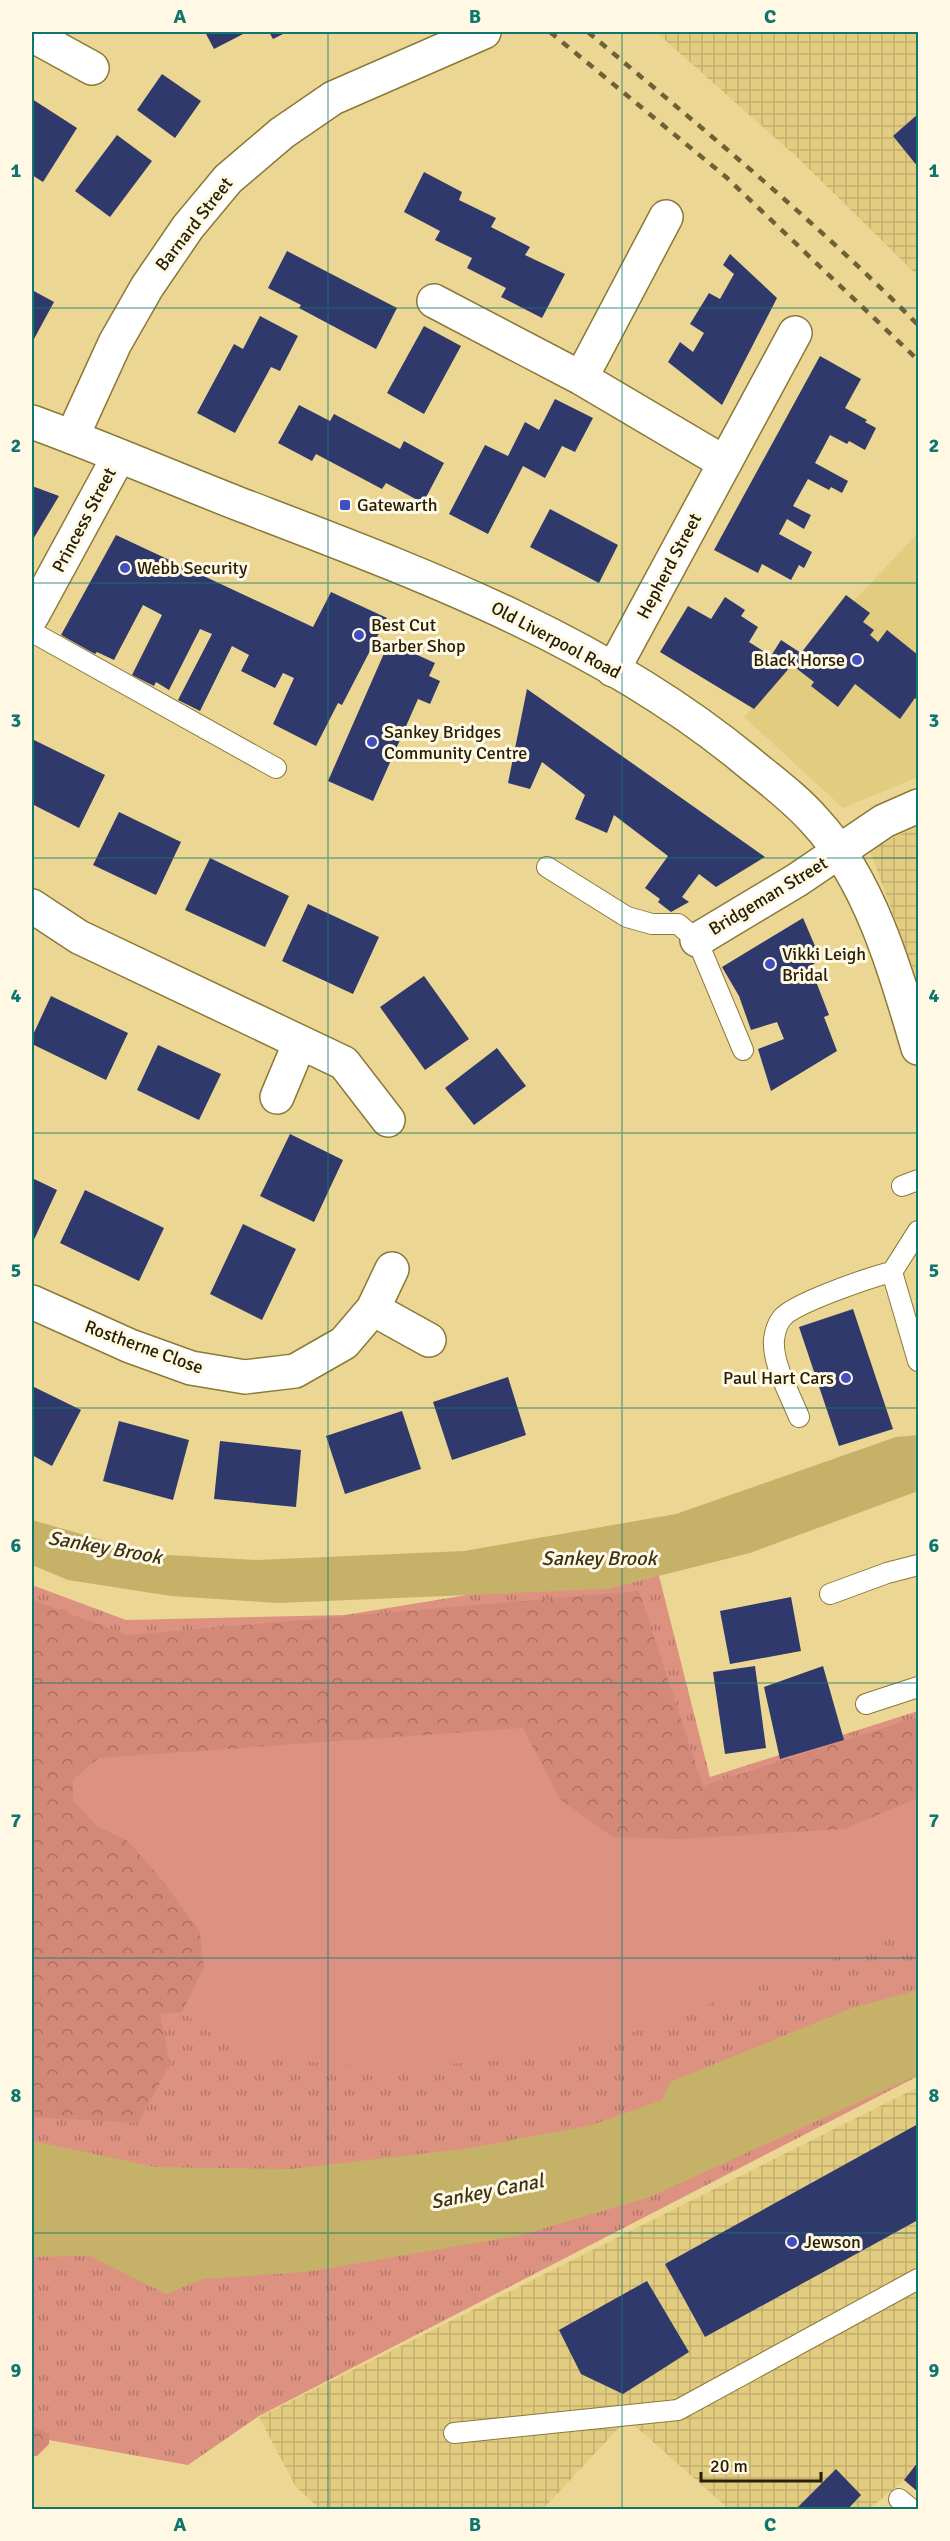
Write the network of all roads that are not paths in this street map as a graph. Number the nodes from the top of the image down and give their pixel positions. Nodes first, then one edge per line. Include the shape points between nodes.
1 (484, 32) edge
2 (32, 35) edge
3 (92, 68) dead end
4 (666, 217) dead end
5 (434, 300) dead end
6 (795, 333) dead end
7 (581, 378) junction
8 (32, 422) edge
9 (72, 437) junction
10 (119, 456) junction
11 (725, 463) junction
12 (32, 619) edge
13 (613, 670) junction
14 (276, 768) dead end
15 (918, 806) edge
16 (840, 852) junction
17 (547, 867) dead end
18 (32, 906) edge
19 (697, 940) junction
20 (300, 1042) junction
21 (918, 1048) edge
22 (743, 1050) dead end
23 (277, 1097) dead end
24 (388, 1120) dead end
25 (918, 1231) edge
26 (392, 1269) dead end
27 (892, 1272) junction
28 (32, 1302) edge
29 (373, 1309) junction
30 (429, 1340) dead end
31 (918, 1361) edge
32 (799, 1417) dead end
33 (918, 1565) edge
34 (830, 1594) dead end
35 (918, 1687) edge
36 (866, 1704) dead end
37 (918, 2279) edge
38 (454, 2433) dead end

1 - 9 street, Barnard Street via 333,98 282,133 228,179 188,227 147,287 115,343
2 - 3 street
4 - 7 street
5 - 7 street
6 - 11 street, Hepherd Street
7 - 11 street
8 - 9 street, Old Liverpool Road
9 - 10 street, Old Liverpool Road
10 - 12 street, Princess Street
10 - 13 street, Old Liverpool Road via 455,588 544,630
11 - 13 street, Hepherd Street
12 - 14 lane
13 - 16 street, Old Liverpool Road via 704,725 791,797
15 - 16 street, Bridgeman Street via 884,821
16 - 19 street, Bridgeman Street
16 - 21 street, Old Liverpool Road via 879,932 900,985
17 - 19 lane via 627,917 652,924 678,924
18 - 20 street via 79,937
19 - 22 lane
20 - 23 street
20 - 24 street via 344,1063
25 - 27 lane
26 - 29 street, Rostherne Close
27 - 31 lane
27 - 32 lane via 863,1280 783,1316 774,1340 776,1360
28 - 29 street, Rostherne Close via 130,1346 191,1368 245,1377 295,1371 345,1343
29 - 30 street
33 - 34 lane
35 - 36 lane
37 - 38 lane via 678,2410

